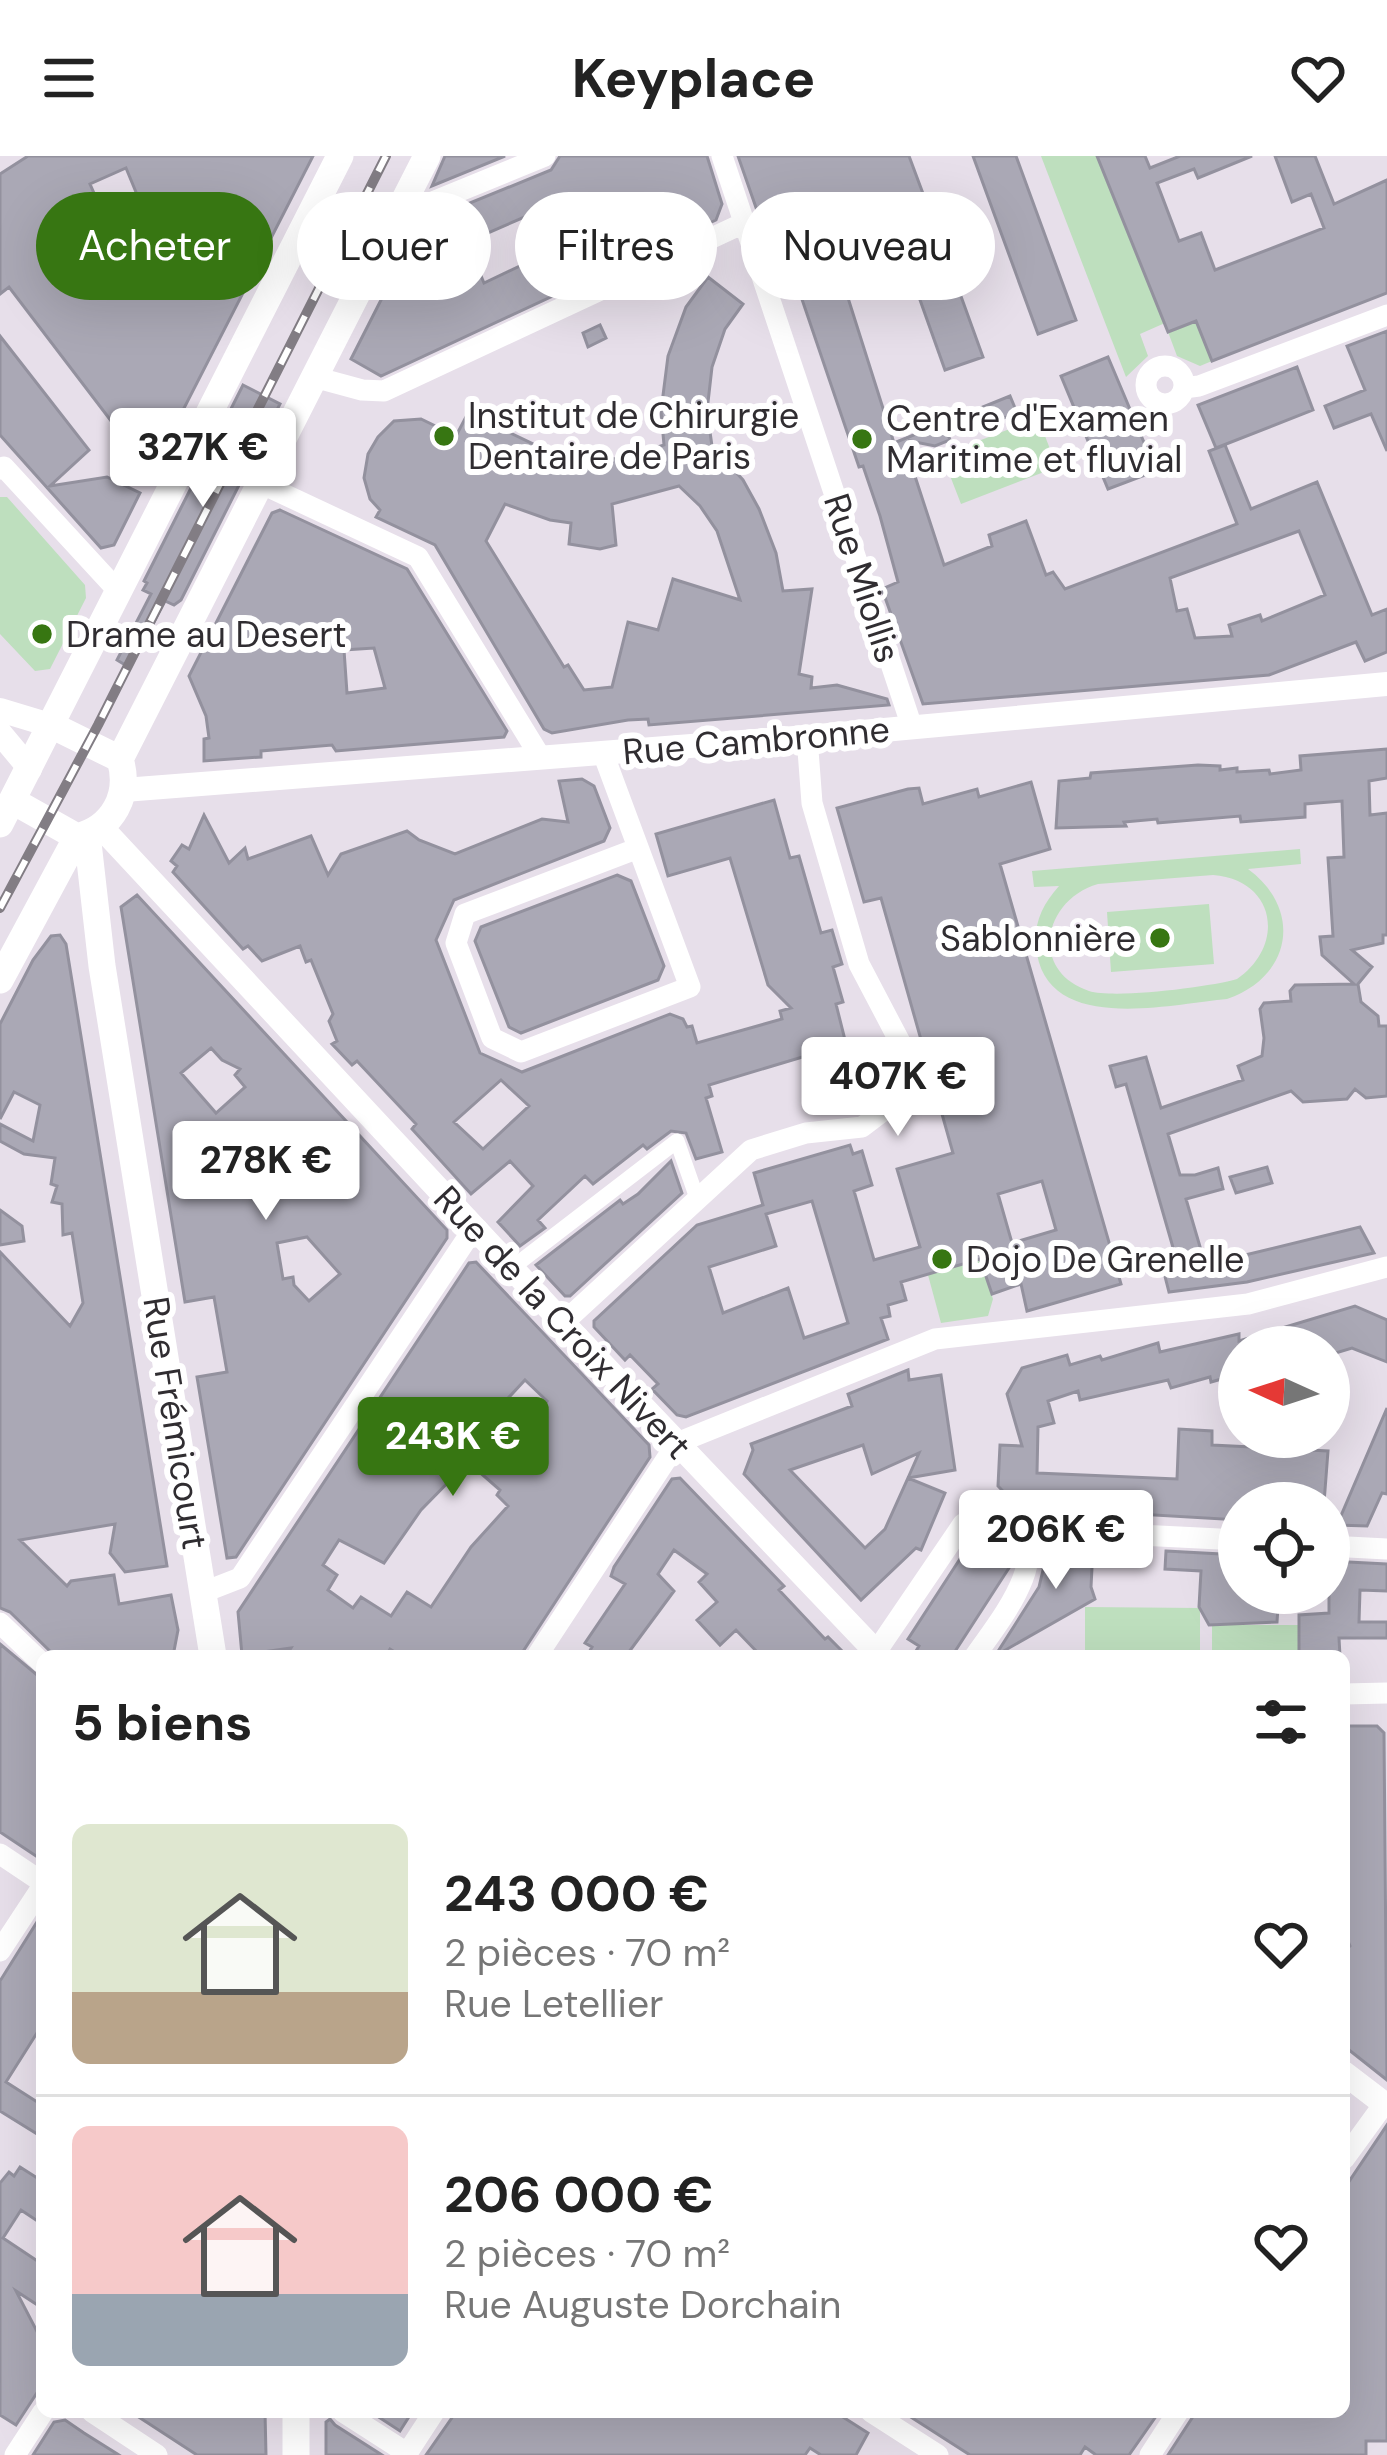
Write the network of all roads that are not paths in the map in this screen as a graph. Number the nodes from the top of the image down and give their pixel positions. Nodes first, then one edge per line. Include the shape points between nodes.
1 (340, 156) edge
2 (427, 156) edge
3 (545, 156) edge
4 (722, 156) edge
5 (409, 192) edge
6 (458, 192) edge
7 (741, 208) edge
8 (741, 224) edge
9 (353, 300) edge
10 (772, 300) edge
11 (1387, 315) edge
12 (314, 376) junction
13 (1184, 388) dead end
14 (1, 466) edge
15 (260, 483) junction
16 (120, 593) junction
17 (1387, 684) edge
18 (0, 710) edge
19 (52, 725) junction
20 (912, 727) junction
21 (0, 733) edge
22 (807, 737) junction
23 (603, 753) junction
24 (541, 758) junction
25 (120, 759) junction
26 (30, 769) junction
27 (124, 790) junction
28 (4, 809) edge
29 (88, 833) junction
30 (635, 849) junction
31 (0, 980) edge
32 (698, 1201) junction
33 (474, 1228) junction
34 (1387, 1267) edge
35 (512, 1268) junction
36 (563, 1324) junction
37 (677, 1443) junction
38 (1019, 1529) junction
39 (1218, 1539) edge
40 (1350, 1547) edge
41 (1387, 1549) edge
42 (204, 1592) junction
43 (0, 1623) edge
44 (211, 1650) edge
45 (541, 1650) edge
46 (874, 1650) edge
47 (881, 1650) edge
48 (979, 1650) edge
49 (36, 1657) edge
50 (1350, 1694) edge
51 (1387, 1694) edge
52 (0, 1854) edge
53 (36, 1880) edge
54 (36, 1894) edge
55 (0, 1951) edge
56 (1350, 2078) edge
57 (1386, 2105) edge
58 (1350, 2150) edge
59 (39, 2418) edge
60 (101, 2418) edge
61 (296, 2418) edge
62 (352, 2418) edge
63 (430, 2418) edge
64 (880, 2418) edge
65 (1174, 2418) edge
66 (407, 2454) edge
67 (15, 2455) edge
68 (157, 2455) edge
69 (296, 2455) edge
70 (938, 2455) edge
71 (1150, 2455) edge

1 - 16 main road
2 - 5 main road
3 - 6 street
4 - 7 street, Rue Miollis
8 - 12 street via 384,391
9 - 12 main road
10 - 20 street, Rue Miollis
11 - 13 street
12 - 15 main road
14 - 16 street
15 - 24 street via 418,557
15 - 25 main road
16 - 19 main road
17 - 20 street, Rue Cambronne
18 - 19 street
19 - 25 main road
19 - 26 main road
20 - 22 street, Rue Cambronne
21 - 26 street
22 - 23 street, Rue Cambronne
22 - 32 street via 812,802 859,964 901,1044 904,1080 896,1102 874,1121 751,1150
23 - 24 street, Rue Cambronne
23 - 30 street
24 - 27 street, Rue Cambronne
25 - 27 main road
26 - 28 main road
27 - 29 main road via 116,811
28 - 29 main road
29 - 31 main road
29 - 33 street, Rue de la Croix Nivert
29 - 42 main road, Rue Frémicourt via 102,966
30 - 30 street via 465,914 456,943 492,1038 521,1052 690,987
32 - 35 street via 677,1141
32 - 36 street
33 - 35 street, Rue de la Croix Nivert
33 - 42 street via 240,1578
34 - 37 street via 1248,1304 934,1340
35 - 36 street, Rue de la Croix Nivert
36 - 37 street, Rue de la Croix Nivert
37 - 45 street
37 - 46 street, Rue de la Croix Nivert
38 - 39 street
38 - 47 street via 999,1516 963,1524
38 - 48 street via 1029,1566
40 - 41 street
42 - 44 main road, Rue Frémicourt
43 - 49 street
50 - 51 street
52 - 53 street
54 - 55 street
56 - 57 street
57 - 58 street
59 - 67 street
60 - 68 street
61 - 69 main road
62 - 66 street
63 - 66 street
64 - 70 street
65 - 71 street

